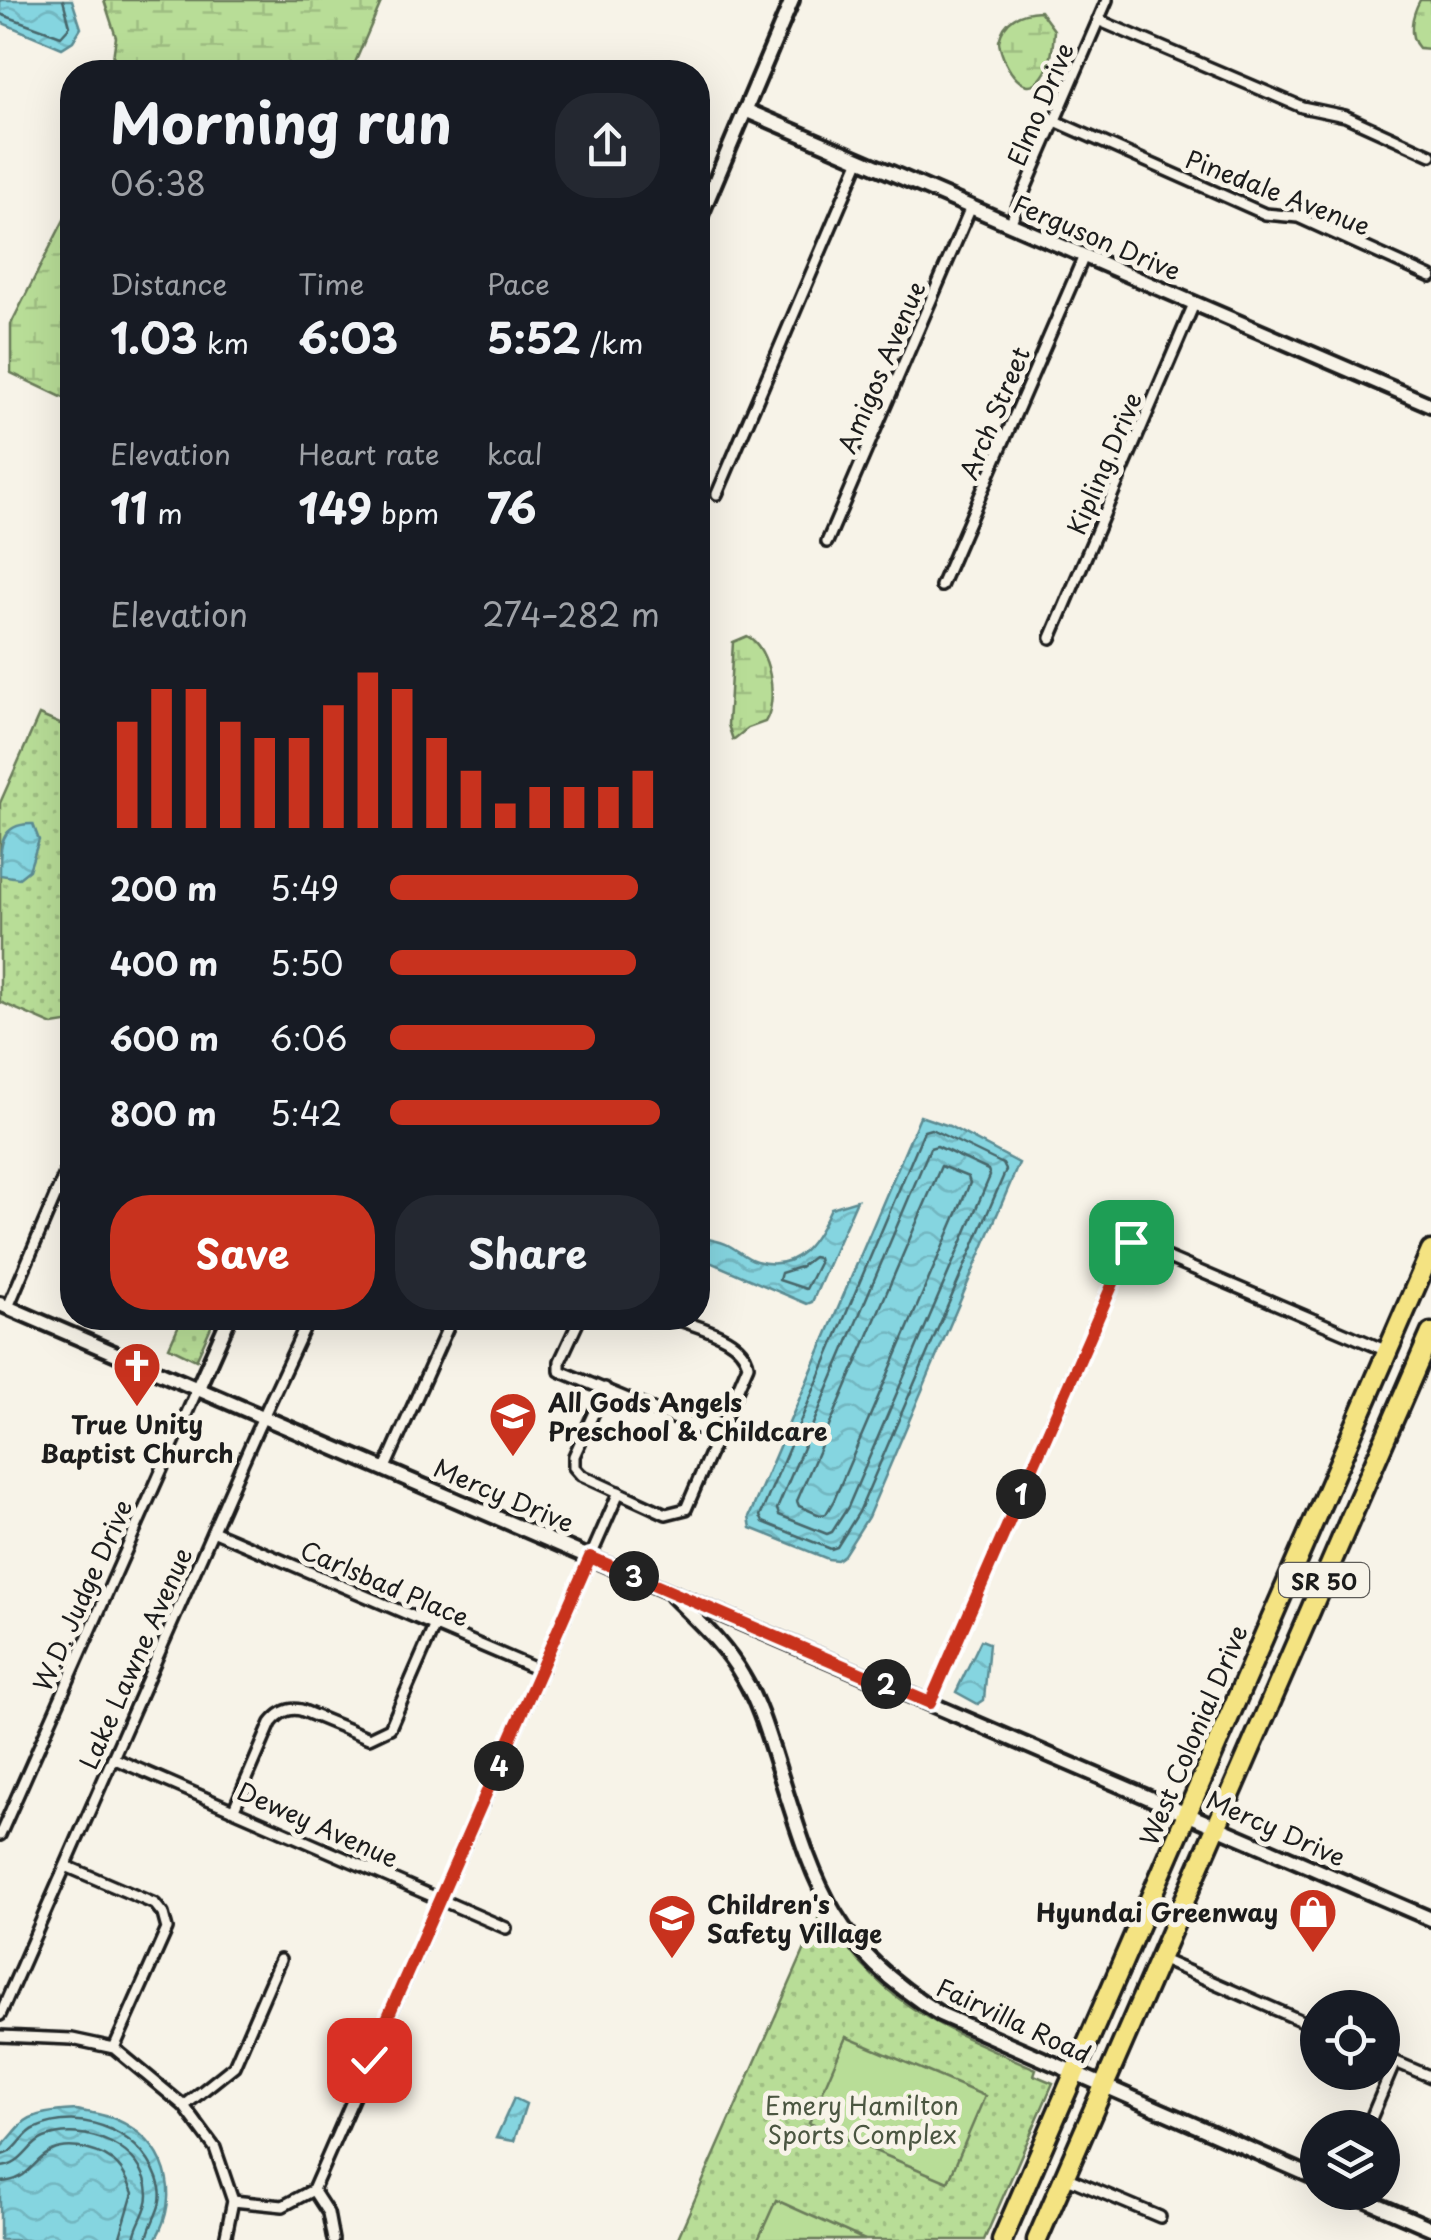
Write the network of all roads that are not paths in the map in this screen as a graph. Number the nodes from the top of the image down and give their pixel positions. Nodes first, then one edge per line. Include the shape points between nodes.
1 (792, 0) edge
2 (1106, 0) edge
3 (1098, 20) junction
4 (745, 110) junction
5 (1055, 121) junction
6 (1431, 154) edge
7 (860, 159) junction
8 (710, 193) edge
9 (971, 207) junction
10 (1010, 224) junction
11 (1084, 256) junction
12 (1431, 277) edge
13 (1194, 304) junction
14 (1431, 405) edge
15 (716, 494) dead end
16 (827, 542) dead end
17 (941, 586) dead end
18 (1051, 638) dead end
19 (60, 1182) edge
20 (1431, 1251) edge
21 (4, 1305) edge
22 (60, 1330) edge
23 (61, 1330) edge
24 (224, 1330) edge
25 (303, 1330) edge
26 (447, 1330) edge
27 (575, 1330) edge
28 (703, 1330) edge
29 (1431, 1333) edge
30 (1387, 1351) junction
31 (1376, 1376) junction
32 (604, 1388) junction
33 (197, 1390) junction
34 (263, 1418) junction
35 (716, 1436) junction
36 (385, 1468) junction
37 (1363, 1490) junction
38 (619, 1492) junction
39 (213, 1532) junction
40 (590, 1557) junction
41 (667, 1590) junction
42 (718, 1612) junction
43 (434, 1627) junction
44 (714, 1635) junction
45 (541, 1671) junction
46 (930, 1703) junction
47 (113, 1758) junction
48 (234, 1809) junction
49 (1187, 1814) junction
50 (1216, 1827) junction
51 (0, 1835) edge
52 (66, 1866) junction
53 (439, 1899) junction
54 (1431, 1919) edge
55 (506, 1928) dead end
56 (1159, 1959) junction
57 (280, 1960) dead end
58 (0, 2015) edge
59 (1300, 2020) edge
60 (0, 2036) edge
61 (114, 2048) junction
62 (1400, 2064) edge
63 (1074, 2073) junction
64 (1431, 2078) edge
65 (1104, 2086) junction
66 (184, 2106) junction
67 (1300, 2171) edge
68 (1065, 2177) junction
69 (313, 2190) junction
70 (233, 2202) junction
71 (1390, 2210) edge
72 (1160, 2217) dead end
73 (1431, 2228) edge
74 (225, 2240) edge
75 (333, 2240) edge
76 (1002, 2240) edge
77 (1037, 2240) edge

1 - 4 street
2 - 3 street, Elmo Drive
3 - 5 street, Elmo Drive
3 - 6 street
4 - 7 street, Ferguson Drive
4 - 8 street
5 - 10 street, Elmo Drive
5 - 12 street, Pinedale Avenue via 1265,214 1298,218
7 - 9 street, Ferguson Drive
7 - 15 street
9 - 10 street, Ferguson Drive
9 - 16 street, Amigos Avenue
10 - 11 street, Ferguson Drive
11 - 13 street, Ferguson Drive
11 - 17 street, Arch Street
13 - 14 street, Ferguson Drive
13 - 18 street, Kipling Drive
19 - 21 street
20 - 30 highway, West Colonial Drive / SR 50
21 - 22 street, Mercy Drive
23 - 33 street, Mercy Drive
24 - 33 street, W.D. Judge Drive
25 - 34 street, Lake Lawne Avenue
26 - 36 street
27 - 32 street via 560,1371
28 - 35 street via 736,1344 748,1365
29 - 37 highway, SR 50
30 - 31 highway, West Colonial Drive / SR 50
30 - 46 street via 1131,1242
31 - 37 highway via 1379,1392 1348,1473
31 - 49 highway, West Colonial Drive / SR 50
32 - 35 street
32 - 38 street via 574,1467
33 - 34 street, Mercy Drive
33 - 51 street, W.D. Judge Drive
34 - 36 street, Mercy Drive
34 - 39 street, Lake Lawne Avenue
35 - 38 street via 686,1510 666,1514
36 - 40 street, Mercy Drive
37 - 50 highway, SR 50
38 - 40 street
39 - 43 street, Carlsbad Place
39 - 47 street, Lake Lawne Avenue
40 - 41 street, Mercy Drive
40 - 45 street
41 - 42 street, Mercy Drive
41 - 44 street, Fairvilla Road
42 - 44 street
42 - 46 street, Mercy Drive
43 - 45 street, Carlsbad Place
43 - 48 street via 390,1728 369,1738 294,1708 278,1714
44 - 63 street, Fairvilla Road via 744,1678 767,1731 808,1862 858,1947 902,1990 940,2014
45 - 53 street
46 - 49 street, Mercy Drive
47 - 48 street, Dewey Avenue
47 - 52 street, Lake Lawne Avenue
48 - 53 street, Dewey Avenue
49 - 50 street, Mercy Drive
49 - 63 highway, West Colonial Drive / SR 50
50 - 54 street, Mercy Drive
50 - 56 highway, SR 50
52 - 58 street, Lake Lawne Avenue
52 - 61 street via 156,1904 163,1914 166,1928
53 - 55 street, Dewey Avenue
53 - 69 street
56 - 59 street
56 - 65 highway, SR 50
57 - 66 street via 234,2066
60 - 61 street
61 - 66 street
62 - 64 street
63 - 65 street, Fairvilla Road
63 - 76 highway, West Colonial Drive / SR 50
65 - 67 street, Fairvilla Road
65 - 68 highway, SR 50
66 - 70 street via 215,2148
68 - 72 street
68 - 77 highway, SR 50
69 - 70 street via 283,2206
69 - 75 street via 328,2213
70 - 74 street
71 - 73 street

